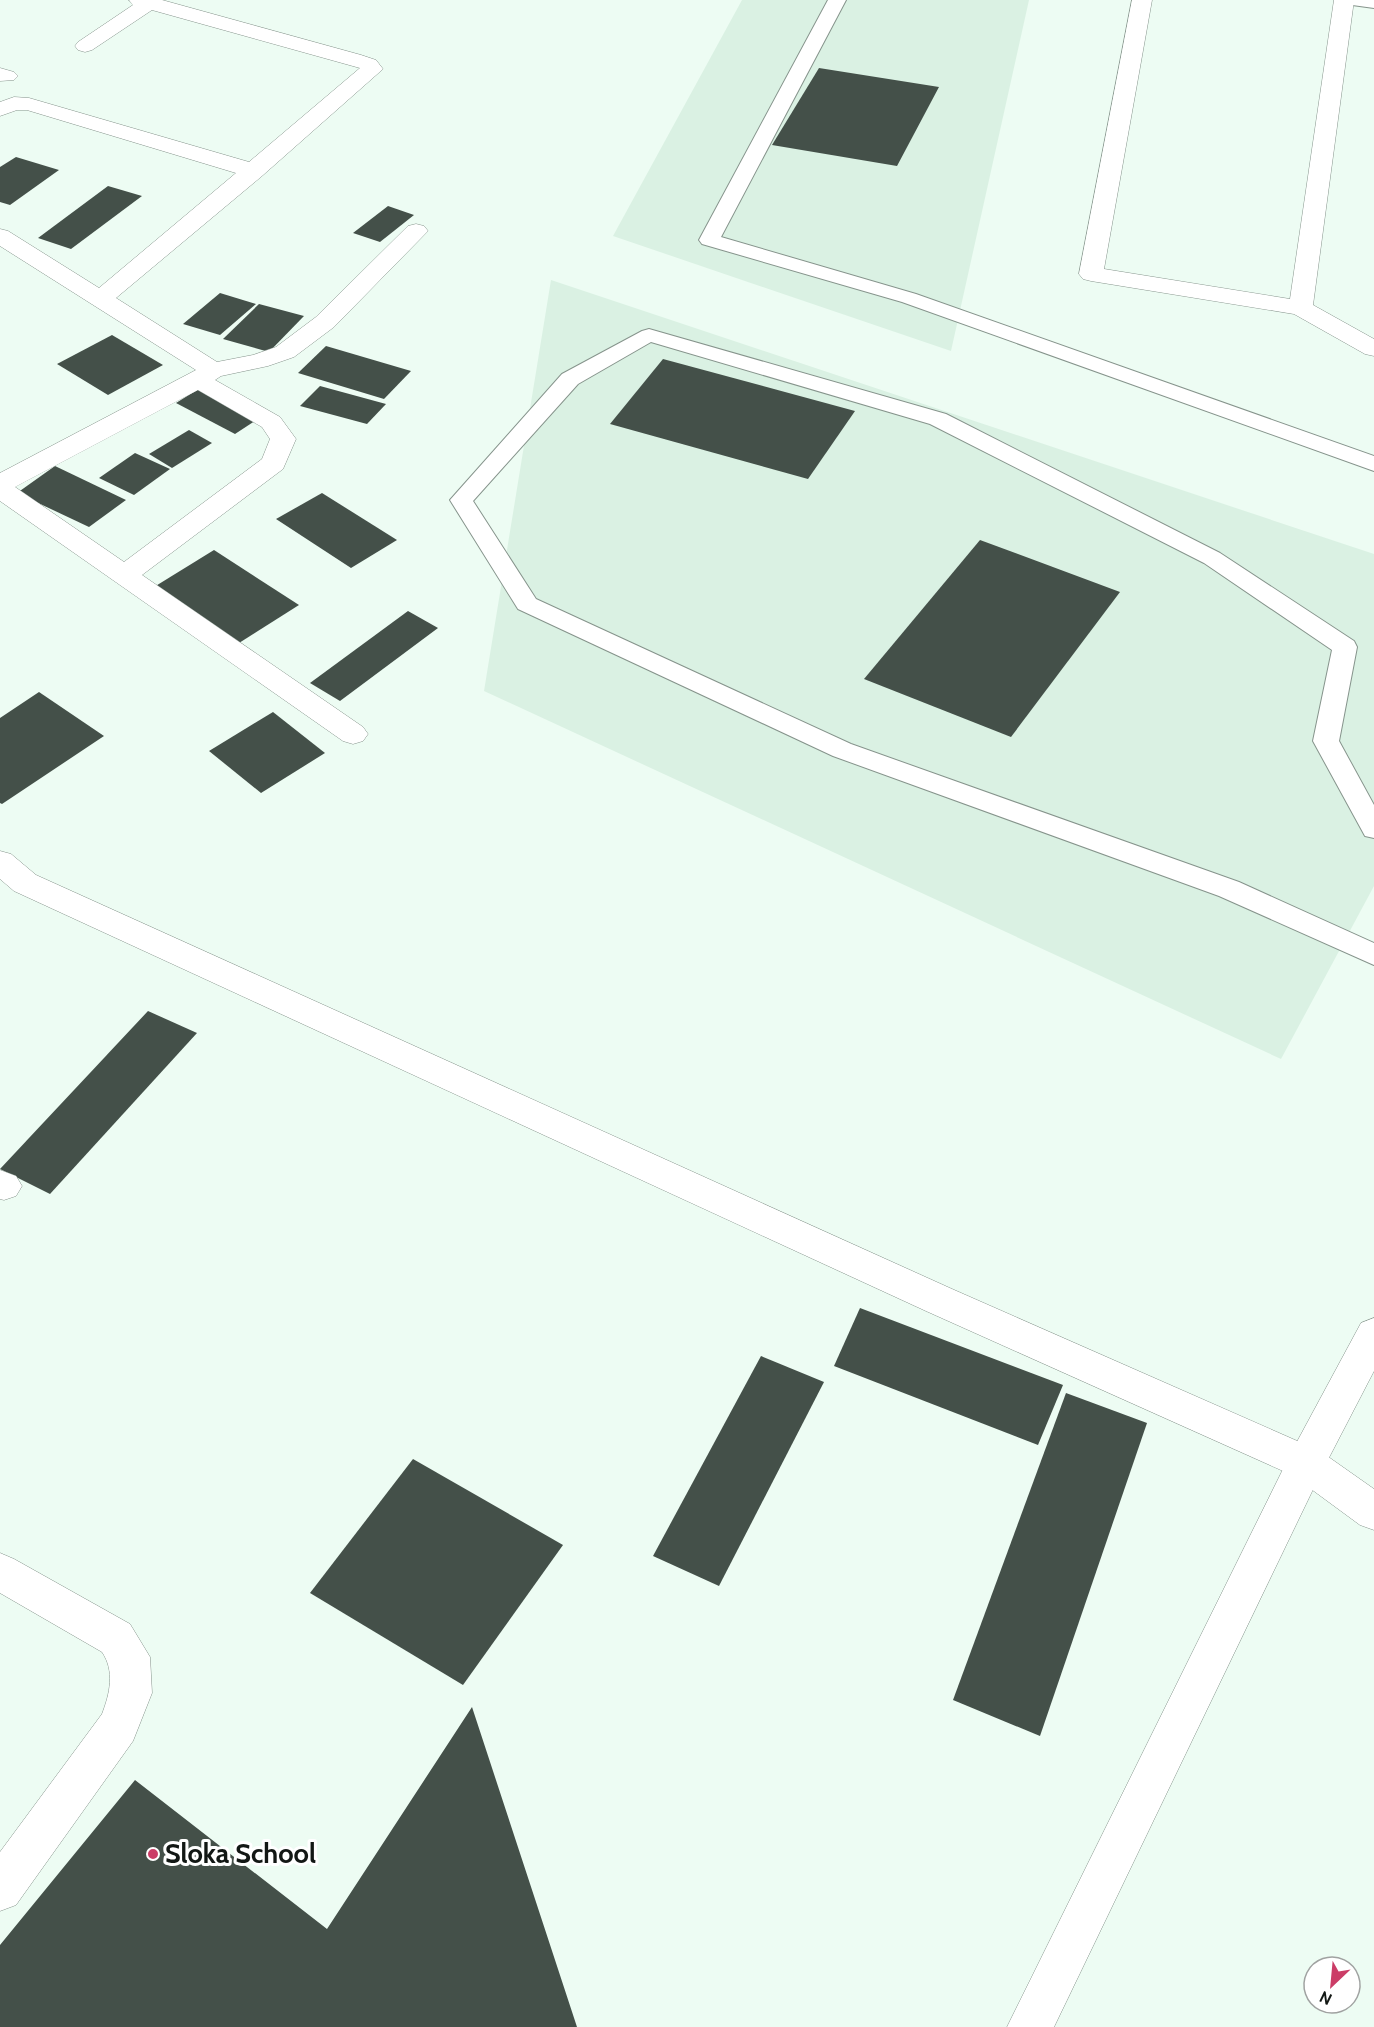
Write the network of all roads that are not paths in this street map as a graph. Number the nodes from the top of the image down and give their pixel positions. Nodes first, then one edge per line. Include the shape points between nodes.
1 (837, 0) edge
2 (1142, 0) edge
3 (1344, 0) edge
4 (1351, 0) edge
5 (144, 1) edge
6 (1374, 3) edge
7 (85, 46) dead end
8 (0, 110) edge
9 (254, 171) junction
10 (416, 231) dead end
11 (0, 236) edge
12 (102, 298) junction
13 (1301, 308) junction
14 (1374, 349) edge
15 (206, 375) junction
16 (1374, 464) edge
17 (0, 484) edge
18 (0, 489) edge
19 (124, 575) junction
20 (353, 734) dead end
21 (1374, 829) edge
22 (0, 862) edge
23 (1374, 955) edge
24 (1374, 1334) edge
25 (1306, 1464) junction
26 (1374, 1512) edge
27 (0, 1572) edge
28 (0, 1889) edge
29 (1030, 2027) edge

1 - 16 lane via 709,240 909,298
2 - 13 street via 1091,274
3 - 13 street
4 - 6 lane
5 - 7 street
5 - 9 street via 369,64 372,69
8 - 9 street via 14,103 29,104
9 - 12 street
10 - 15 street via 325,322 285,352
11 - 12 street
12 - 15 street
13 - 14 street
15 - 17 street
15 - 19 street via 271,422 283,439 274,463
18 - 19 street
19 - 20 street
21 - 23 lane via 1326,741 1345,647 1212,558 938,418 649,335 570,379 461,500 527,604 842,750 1229,889
22 - 25 street via 25,883
24 - 25 street
25 - 26 street
25 - 29 street
27 - 28 street via 116,1638 129,1657 131,1693 118,1727

